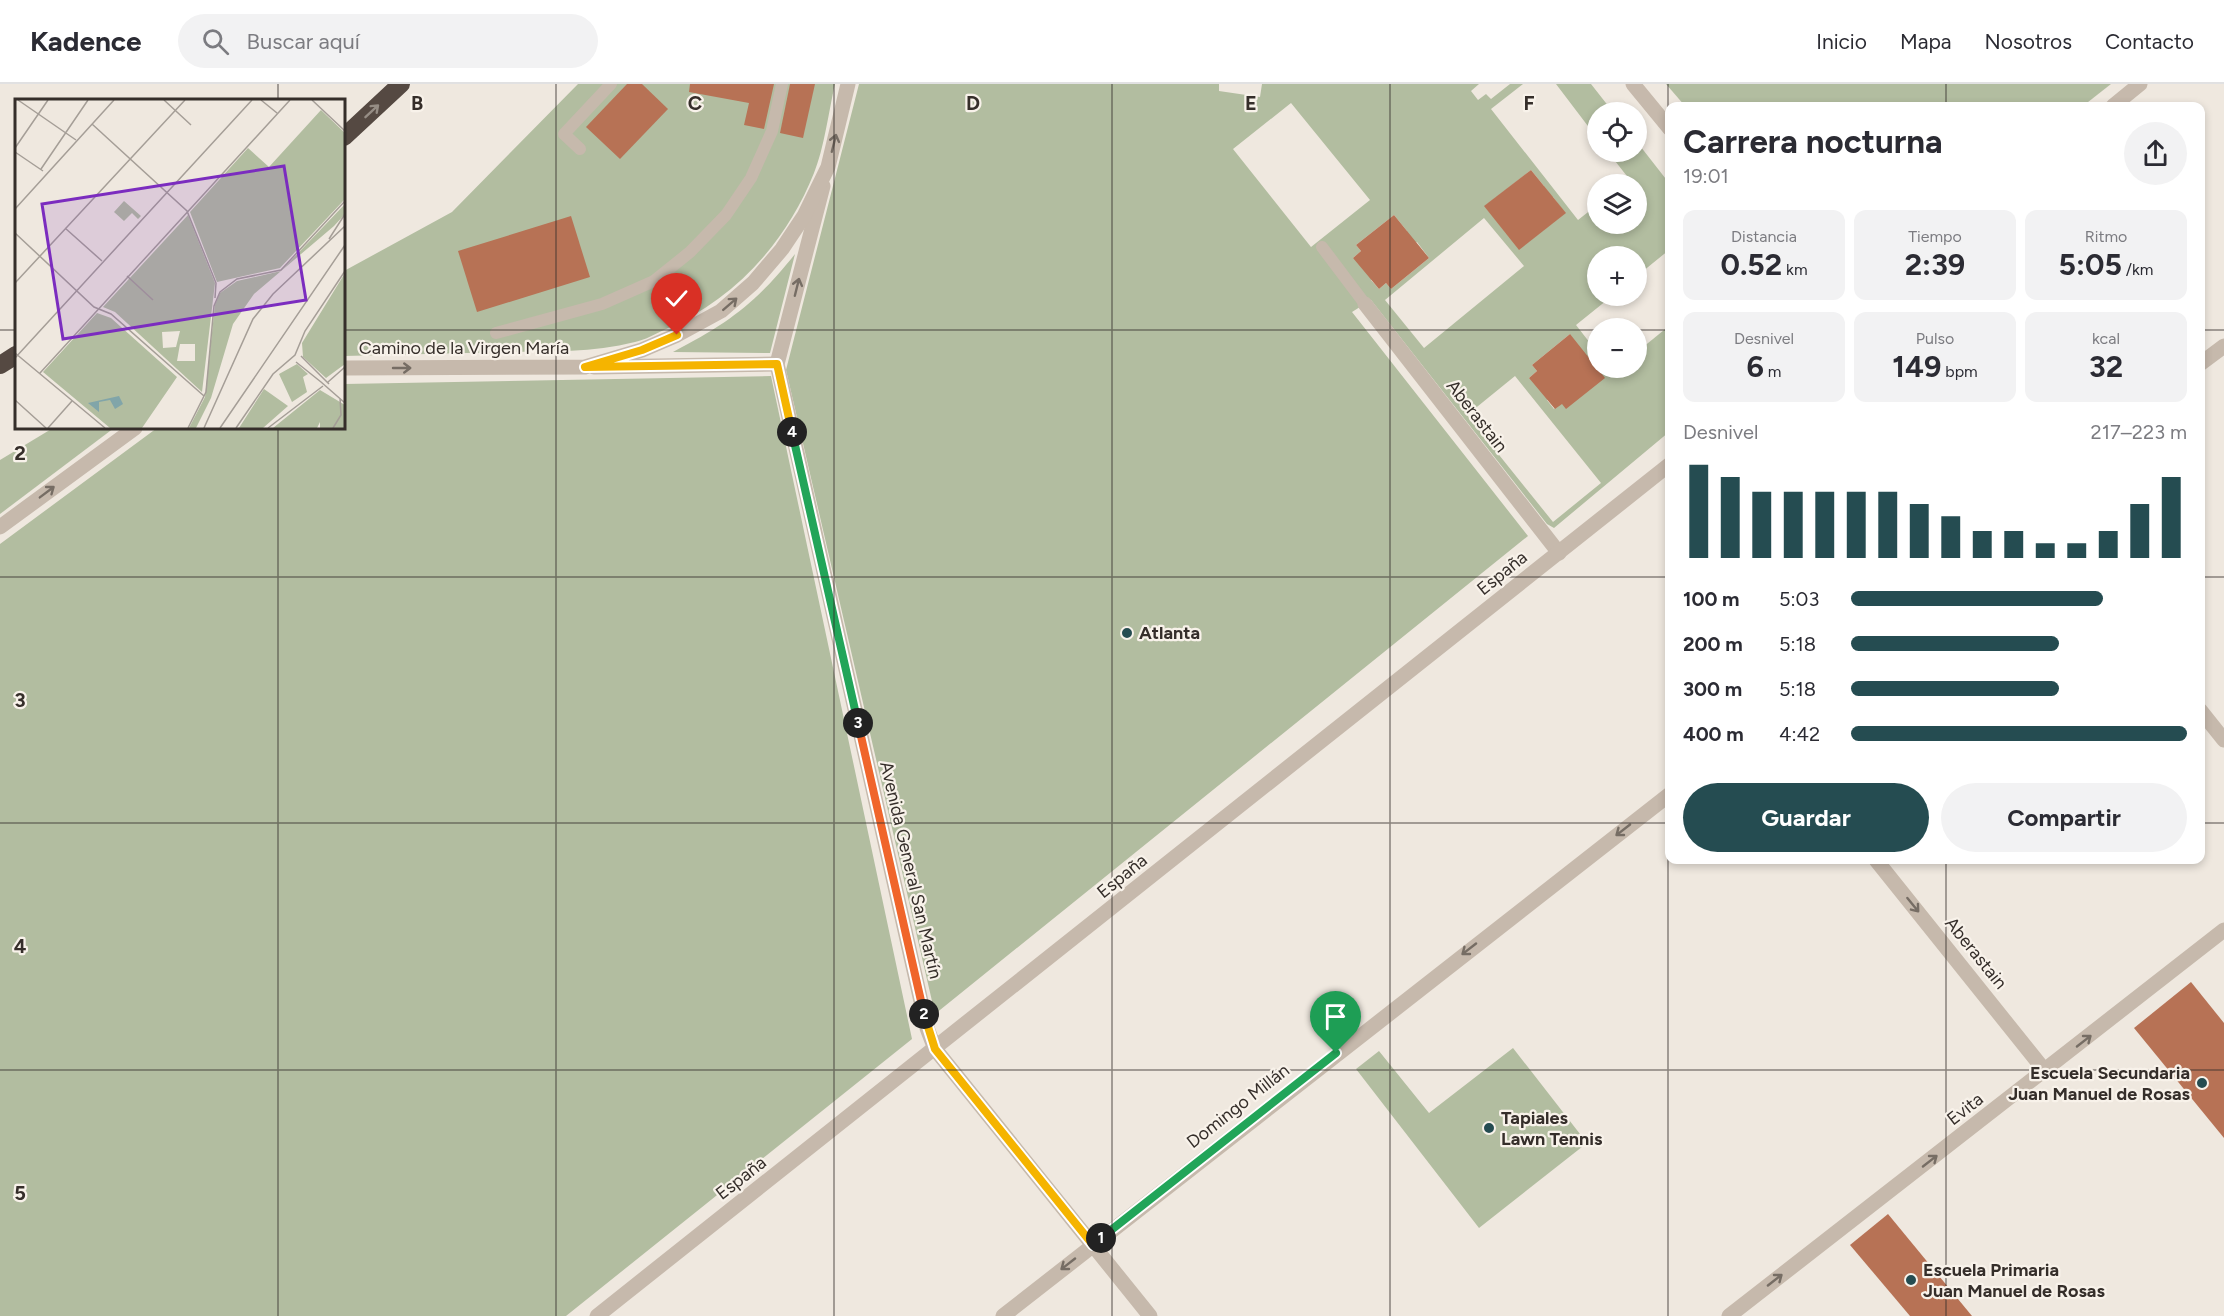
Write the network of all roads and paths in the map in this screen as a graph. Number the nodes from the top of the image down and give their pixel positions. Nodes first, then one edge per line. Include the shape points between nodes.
1 (401, 84) edge
2 (611, 84) edge
3 (782, 84) edge
4 (848, 84) edge
5 (1633, 84) edge
6 (2140, 84) edge
7 (2118, 102) edge
8 (1665, 123) edge
9 (345, 136) edge
10 (580, 149) dead end
11 (828, 167) junction
12 (1322, 248) dead end
13 (1365, 304) joint
14 (496, 333) dead end
15 (2224, 346) edge
16 (15, 356) edge
17 (2205, 360) edge
18 (777, 364) junction
19 (0, 365) edge
20 (585, 367) junction
21 (345, 368) edge
22 (134, 429) edge
23 (1665, 468) edge
24 (0, 527) edge
25 (1559, 553) junction
26 (2205, 716) edge
27 (2224, 740) edge
28 (1665, 798) edge
29 (1879, 864) edge
30 (2224, 930) edge
31 (935, 1049) junction
32 (2045, 1071) junction
33 (1093, 1245) junction
34 (597, 1316) edge
35 (1002, 1316) edge
36 (1150, 1316) edge
37 (1729, 1316) edge

9 -> 1 highway
2 - 10 lane via 564,134
3 - 14 lane via 772,131 751,178 726,215 690,252 654,282 602,304
11 -> 4 street, Camino de la Virgen María
5 - 8 street
6 - 7 street
18 -> 11 street, Camino de la Virgen María
20 -> 11 street, Camino de la Virgen María via 642,350 721,311 753,283 782,249 804,216
12 - 13 lane
13 - 25 street, Aberastain
15 - 17 street
16 - 19 highway
18 - 20 street, Camino de la Virgen María
18 - 31 street, Avenida General San Martín via 924,1017
21 -> 20 street, Camino de la Virgen María
24 -> 22 street
23 - 25 street, España
25 - 31 street, España
26 - 27 street
28 -> 33 street, Domingo Millán
29 -> 32 street, Aberastain
32 -> 30 street, Evita
31 - 33 street, Avenida General San Martín
31 - 34 street, España
37 -> 32 street, Evita
33 -> 35 street, Domingo Millán
33 - 36 street, Avenida General San Martín

